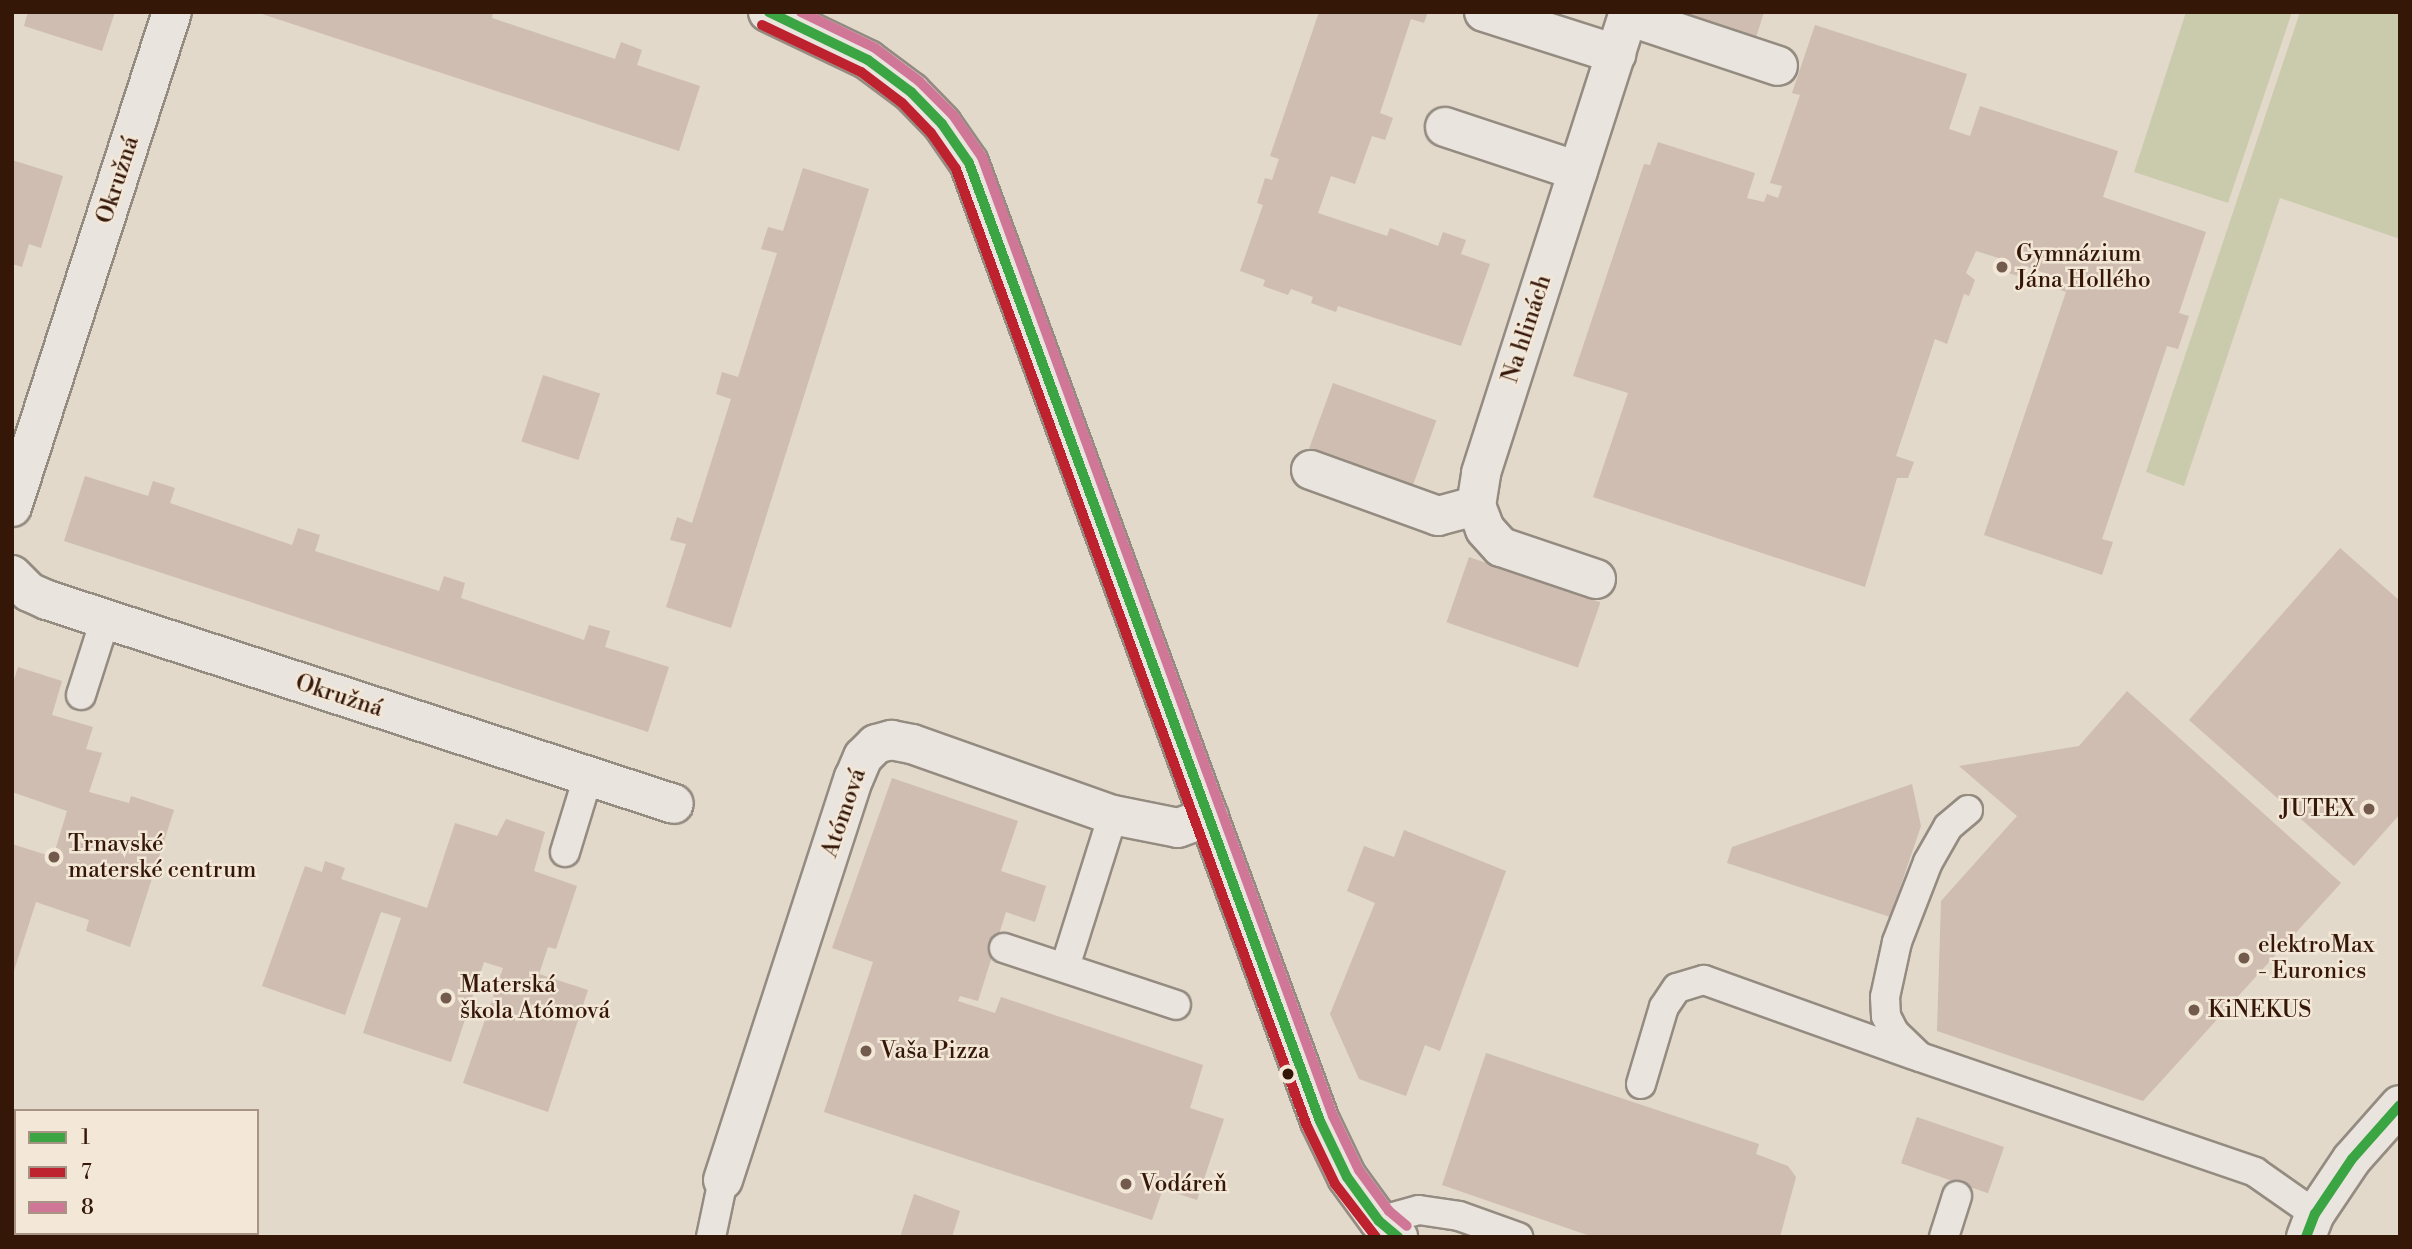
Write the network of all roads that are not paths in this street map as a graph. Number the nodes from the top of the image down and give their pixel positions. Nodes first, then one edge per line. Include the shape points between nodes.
1 (172, 12) edge
2 (768, 12) edge
3 (1484, 12) edge
4 (1629, 14) edge
5 (1616, 54) junction
6 (1778, 66) dead end
7 (1445, 127) dead end
8 (1578, 171) junction
9 (1311, 470) dead end
10 (1476, 506) junction
11 (12, 507) edge
12 (12, 575) edge
13 (1596, 579) dead end
14 (105, 620) junction
15 (81, 695) dead end
16 (588, 777) junction
17 (674, 804) dead end
18 (1969, 810) dead end
19 (1114, 815) junction
20 (1209, 817) junction
21 (565, 852) dead end
22 (1004, 948) dead end
23 (1065, 967) junction
24 (1176, 1005) dead end
25 (1920, 1057) junction
26 (1641, 1084) dead end
27 (2400, 1105) edge
28 (723, 1180) joint
29 (1957, 1196) dead end
30 (2310, 1226) edge
31 (1384, 1232) edge
32 (711, 1237) edge
33 (1518, 1237) edge
34 (1944, 1237) edge

1 - 11 street, Okružná
2 - 20 street via 868,60 911,92 942,124 968,163
3 - 5 street
4 - 5 street, Na hlinách
4 - 6 street
5 - 8 street, Na hlinách
7 - 8 street
8 - 10 street, Na hlinách via 1480,473
9 - 10 street via 1438,516
10 - 13 street via 1485,529 1502,547
12 - 14 street, Okružná via 29,592
14 - 15 lane
14 - 16 street, Okružná
16 - 17 street, Okružná
16 - 21 lane
18 - 25 lane via 1948,827 1928,862 1897,942 1885,998 1894,1032
19 - 20 street, Atómová via 1178,828
19 - 23 lane
19 - 28 street, Atómová via 912,744 891,740 876,744 863,757 854,778
20 - 31 street via 1320,1121 1347,1177
22 - 23 lane
23 - 24 lane
25 - 26 lane via 1704,980 1677,988 1664,1007
25 - 30 lane via 2255,1172
27 - 30 street via 2351,1159
28 - 32 lane
29 - 34 lane
31 - 33 lane via 1419,1209 1459,1216

